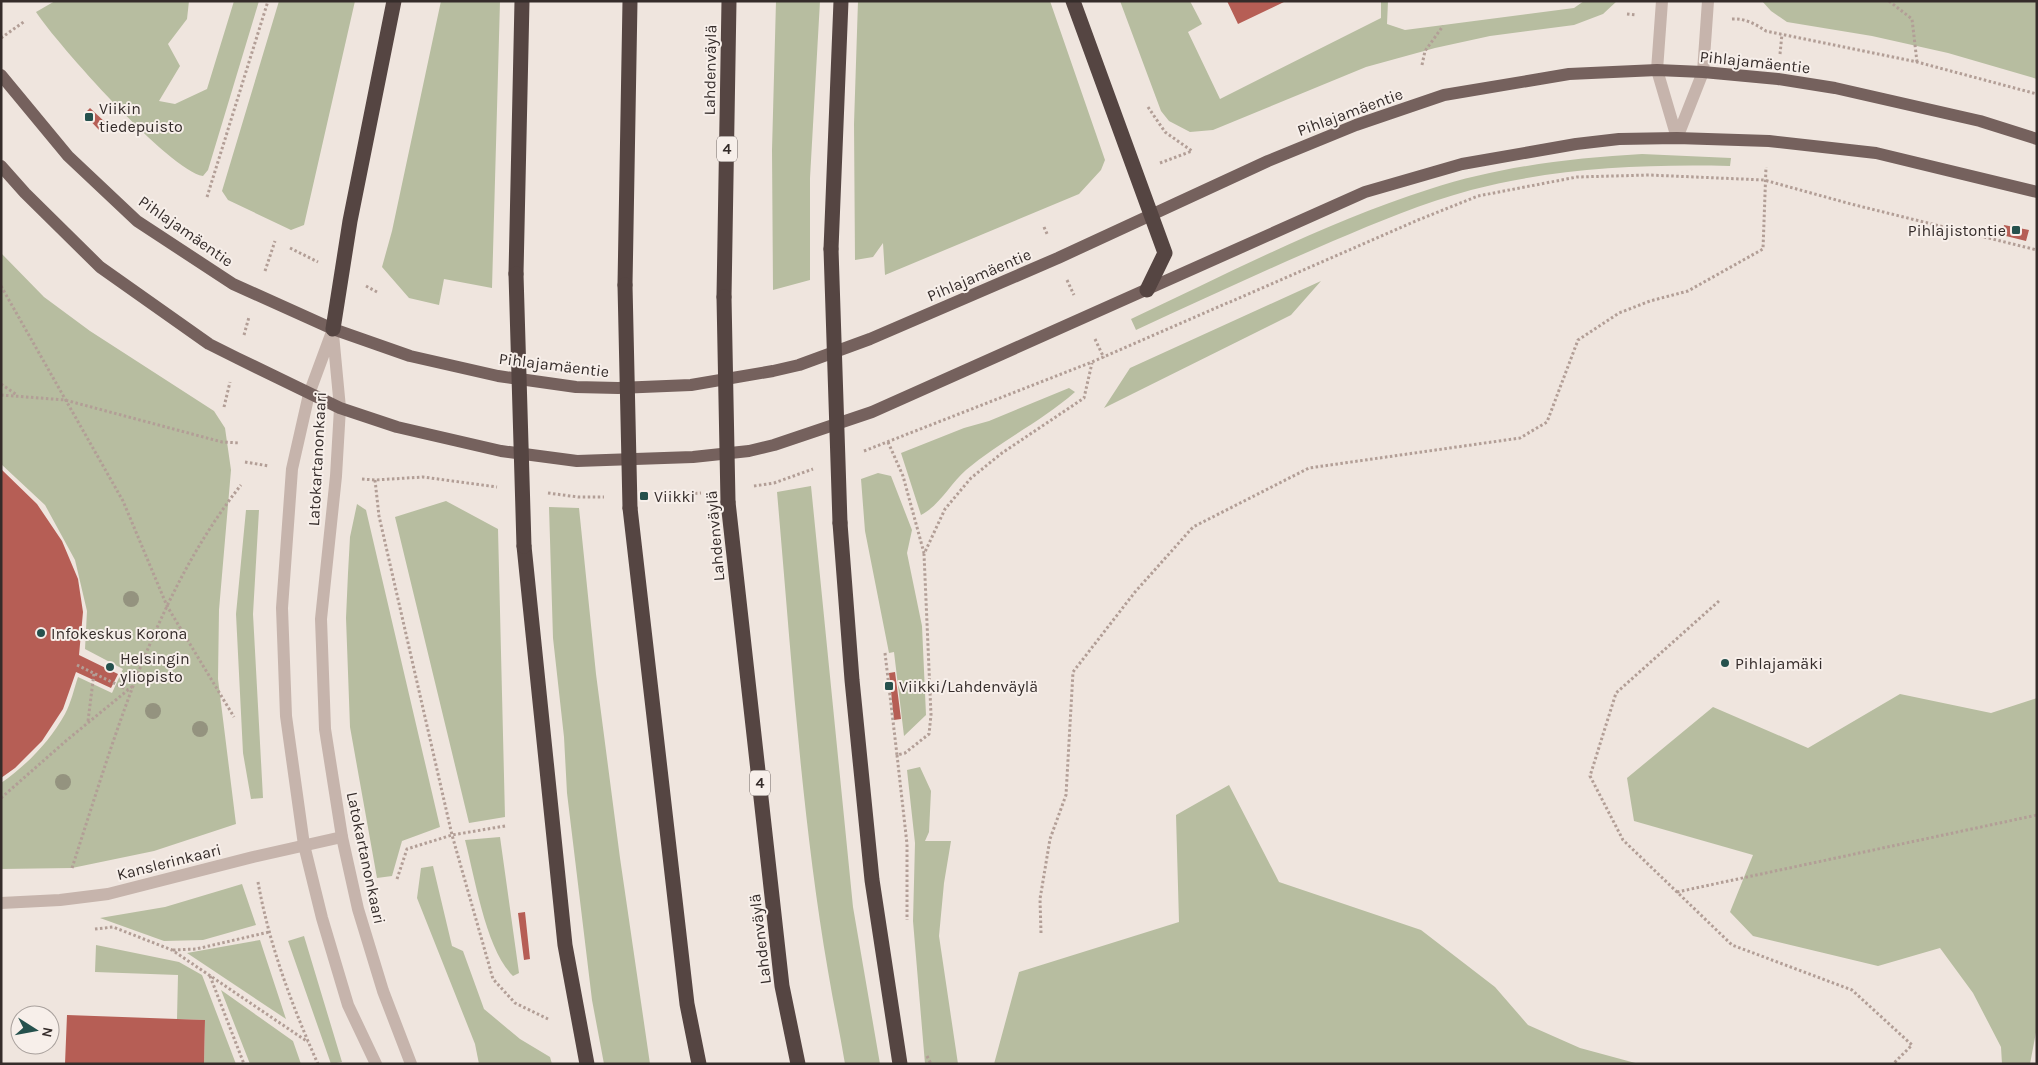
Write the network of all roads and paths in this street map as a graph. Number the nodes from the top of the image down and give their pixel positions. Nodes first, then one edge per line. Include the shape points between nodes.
1 (268, 1) edge
2 (394, 1) edge
3 (522, 1) edge
4 (630, 1) edge
5 (729, 1) edge
6 (841, 1) edge
7 (1073, 1) edge
8 (1662, 1) edge
9 (1708, 1) edge
10 (1889, 1) edge
11 (1740, 18) dead end
12 (25, 21) dead end
13 (1443, 26) dead end
14 (1782, 34) junction
15 (1, 38) edge
16 (1917, 62) junction
17 (1422, 65) dead end
18 (1657, 70) junction
19 (1703, 72) junction
20 (1, 75) edge
21 (1778, 79) junction
22 (2037, 94) edge
23 (1148, 107) dead end
24 (1677, 138) junction
25 (2037, 139) edge
26 (1769, 141) junction
27 (1192, 151) dead end
28 (1, 166) edge
29 (1764, 180) junction
30 (2037, 192) edge
31 (207, 198) dead end
32 (1151, 214) junction
33 (275, 241) dead end
34 (2037, 250) edge
35 (1, 286) edge
36 (1147, 290) junction
37 (256, 294) junction
38 (333, 329) junction
39 (237, 358) junction
40 (1092, 362) junction
41 (1, 384) edge
42 (309, 394) junction
43 (1, 395) edge
44 (18, 396) junction
45 (65, 400) junction
46 (224, 407) dead end
47 (340, 408) junction
48 (240, 443) dead end
49 (774, 483) dead end
50 (241, 485) dead end
51 (501, 487) dead end
52 (747, 487) dead end
53 (540, 492) dead end
54 (710, 492) dead end
55 (654, 496) dead end
56 (606, 497) dead end
57 (924, 554) junction
58 (1719, 600) dead end
59 (167, 606) junction
60 (886, 653) dead end
61 (78, 665) dead end
62 (94, 673) junction
63 (134, 685) junction
64 (128, 690) junction
65 (234, 717) dead end
66 (88, 722) junction
67 (897, 755) junction
68 (1, 798) edge
69 (2037, 815) edge
70 (505, 826) dead end
71 (452, 835) junction
72 (342, 837) junction
73 (304, 845) junction
74 (72, 868) dead end
75 (397, 879) dead end
76 (1677, 892) junction
77 (908, 898) dead end
78 (1, 904) edge
79 (261, 904) dead end
80 (95, 929) dead end
81 (269, 932) junction
82 (1042, 933) dead end
83 (172, 950) junction
84 (209, 974) junction
85 (548, 1019) dead end
86 (308, 1042) junction
87 (244, 1064) edge
88 (318, 1064) edge
89 (376, 1064) edge
90 (410, 1064) edge
91 (587, 1064) edge
92 (699, 1064) edge
93 (798, 1064) edge
94 (900, 1064) edge
95 (1893, 1064) edge

1 - 31 path
2 - 38 highway via 351,212
3 - 91 highway, bridge via 516,274 524,546 565,944
4 - 92 highway, bridge via 625,285 630,508 686,1004
5 - 93 highway, Lahdenväylä / 4, bridge via 724,297 728,502 782,986
6 - 94 highway, bridge via 831,249 840,524 872,880
7 - 32 highway
8 - 18 street
9 - 19 street
10 - 16 path via 1912,19
11 - 14 path via 1766,31
12 - 15 path
13 - 17 path via 1425,51
14 - 16 path
14 - 21 path
16 - 22 path
18 - 19 main road, Pihlajamäentie
18 - 24 street
18 - 32 main road, Pihlajamäentie via 1569,74 1444,95 1268,161
19 - 21 main road, Pihlajamäentie
19 - 24 street
20 - 37 main road, Pihlajamäentie via 68,156 138,221 234,284
21 - 25 main road, Pihlajamäentie via 1835,88 1980,121
23 - 27 path via 1165,132
24 - 26 main road
24 - 36 main road via 1576,144 1462,164 1365,192
26 - 29 path
26 - 30 main road via 1876,153
28 - 39 main road via 100,267 209,344
29 - 34 path
29 - 40 path via 1649,175 1577,177 1478,196
29 - 82 path via 1763,249 1688,291 1618,314 1578,340 1547,422 1520,438 1309,468 1193,527 1135,592 1073,672 1066,795 1050,839 1040,899
32 - 36 highway via 1165,253
32 - 38 main road, Pihlajamäentie via 870,339 782,369 691,385 576,387 498,376 410,356
33 - 37 path
35 - 45 path
36 - 47 main road via 872,412 749,452 622,460 550,458 501,451 397,427
37 - 38 main road, Pihlajamäentie
37 - 39 path
38 - 42 street, Latokartanonkaari
38 - 47 street, Latokartanonkaari
39 - 42 main road
39 - 46 path
40 - 57 path via 1084,398 971,478 945,509
40 - 57 path via 888,442 903,476
41 - 44 path
42 - 47 main road
42 - 73 street, Latokartanonkaari via 292,469 282,608 286,716
43 - 44 path
44 - 45 path
45 - 48 path via 222,442
45 - 59 path via 123,501
47 - 72 street, Latokartanonkaari via 321,618 325,729
49 - 52 path
50 - 59 path via 216,516
51 - 71 path via 423,477 375,480 379,516
53 - 56 path via 578,498
54 - 55 path
57 - 67 path via 931,715 928,734 905,753
58 - 76 path via 1616,693 1590,776 1623,840
59 - 63 path
59 - 65 path
60 - 67 path
61 - 62 path
62 - 64 path
62 - 66 path
63 - 64 path
63 - 74 path
64 - 66 path
66 - 68 path
67 - 77 path via 907,844
69 - 76 path
70 - 71 path
71 - 75 path via 407,849
71 - 85 path via 493,980 515,1003
72 - 73 street, Kanslerinkaari
72 - 90 street, Latokartanonkaari via 358,909
73 - 78 street, Kanslerinkaari via 108,894
73 - 89 street, Latokartanonkaari via 348,1004
76 - 95 path via 1732,945 1852,990 1912,1045
79 - 81 path
80 - 83 path via 113,927
81 - 83 path via 196,949
81 - 86 path
83 - 84 path
84 - 86 path
84 - 87 path
86 - 88 path

